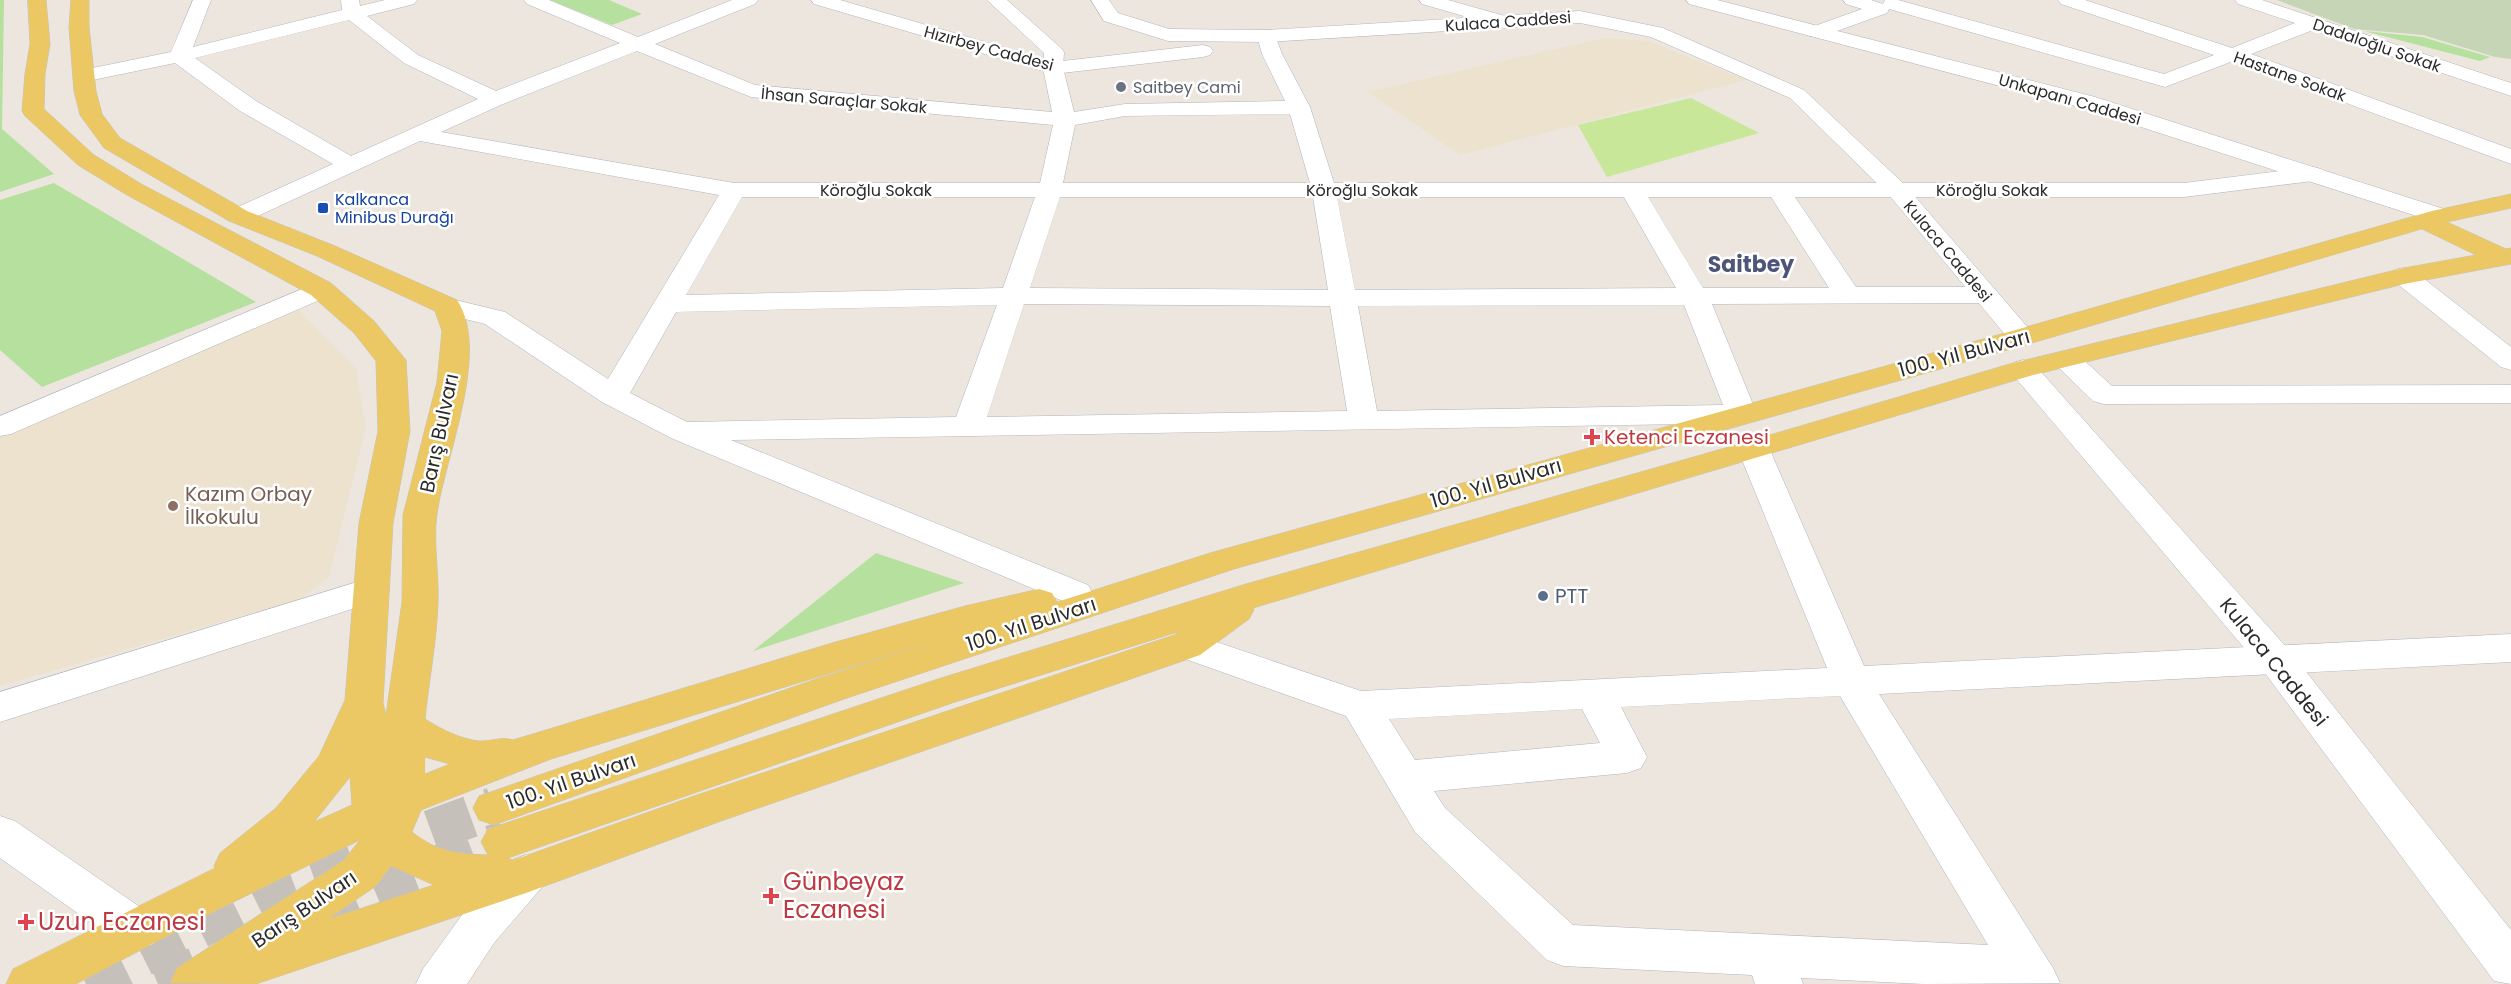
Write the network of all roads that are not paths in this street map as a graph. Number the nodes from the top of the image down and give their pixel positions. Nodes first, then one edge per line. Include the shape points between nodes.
1 (37, 0) edge
2 (80, 0) edge
3 (202, 0) edge
4 (408, 0) edge
5 (533, 0) edge
6 (748, 0) edge
7 (820, 0) edge
8 (996, 0) edge
9 (1100, 0) edge
10 (1428, 0) edge
11 (1695, 0) edge
12 (1852, 0) edge
13 (2067, 0) edge
14 (2244, 0) edge
15 (1892, 5) edge
16 (351, 7) edge
17 (1505, 22) junction
18 (2313, 23) junction
19 (1816, 32) junction
20 (1267, 36) junction
21 (634, 44) junction
22 (2234, 55) junction
23 (179, 56) junction
24 (1053, 68) junction
25 (83, 76) junction
26 (2511, 90) edge
27 (495, 99) junction
28 (1299, 107) junction
29 (1065, 120) junction
30 (416, 134) junction
31 (2511, 157) edge
32 (349, 164) junction
33 (2313, 174) junction
34 (734, 190) junction
35 (1050, 190) junction
36 (1324, 190) junction
37 (1632, 190) junction
38 (1778, 190) junction
39 (1897, 190) junction
40 (2501, 209) edge
41 (238, 216) junction
42 (2432, 218) junction
43 (2508, 257) edge
44 (2404, 276) junction
45 (321, 288) junction
46 (1014, 296) junction
47 (1848, 296) junction
48 (1984, 296) junction
49 (1695, 297) junction
50 (1342, 298) junction
51 (668, 304) junction
52 (447, 306) junction
53 (2022, 353) junction
54 (2067, 360) junction
55 (2511, 361) edge
56 (2511, 394) edge
57 (613, 396) junction
58 (1742, 414) junction
59 (1364, 421) junction
60 (0, 427) edge
61 (968, 427) junction
62 (682, 431) junction
63 (1754, 450) junction
64 (1222, 561) junction
65 (370, 590) junction
66 (1259, 593) junction
67 (1075, 594) junction
68 (1187, 645) junction
69 (2511, 648) edge
70 (2275, 659) junction
71 (1851, 681) junction
72 (1594, 694) junction
73 (365, 700) junction
74 (1360, 706) junction
75 (0, 707) edge
76 (404, 726) junction
77 (538, 747) junction
78 (1404, 777) junction
79 (494, 808) tunnel mouth
80 (389, 817) junction
81 (0, 834) edge
82 (515, 858) junction
83 (199, 897) junction
84 (136, 930) junction
85 (2511, 966) edge
86 (1774, 970) edge
87 (2032, 976) edge
88 (30, 984) edge
89 (193, 984) edge
90 (440, 984) edge

1 - 45 main road via 40,44 33,111 86,160
2 - 25 main road
3 - 23 street
4 - 16 street
5 - 21 street, İhsan Saraçlar Sokak
6 - 21 street
7 - 24 street, Hızırbey Caddesi
8 - 24 street via 1054,52
9 - 20 street, Kulaca Caddesi via 1111,17 1168,35
10 - 17 street
11 - 19 street, Unkapanı Caddesi
12 - 15 street
13 - 22 street, Hastane Sokak
14 - 18 street, Dadaloğlu Sokak
15 - 19 street
15 - 22 street via 2165,81
16 - 23 street
16 - 27 street via 411,59
17 - 20 street, Kulaca Caddesi
17 - 39 street, Kulaca Caddesi via 1580,17 1656,32 1797,94
18 - 22 street
18 - 26 street, Dadaloğlu Sokak
19 - 33 street, Unkapanı Caddesi via 2087,102
20 - 24 street, Hızırbey Caddesi via 1236,48
20 - 28 street
21 - 27 street
21 - 29 street, İhsan Saraçlar Sokak via 751,91
22 - 31 street, Hastane Sokak
23 - 25 street
23 - 32 street via 248,106
24 - 29 street
25 - 41 main road via 91,115 112,143
27 - 30 street
28 - 29 street, İhsan Saraçlar Sokak via 1125,110
28 - 36 street
29 - 35 street
30 - 32 street
30 - 34 street, Köroğlu Sokak
32 - 41 street
33 - 39 street, Köroğlu Sokak via 2184,190
33 - 42 street, Unkapanı Caddesi
34 - 35 street, Köroğlu Sokak
34 - 51 street
35 - 36 street, Köroğlu Sokak
35 - 46 street
36 - 37 street, Köroğlu Sokak
36 - 50 street
37 - 38 street, Köroğlu Sokak
37 - 49 street
38 - 39 street, Köroğlu Sokak
38 - 47 street
39 - 48 street, Kulaca Caddesi
40 - 42 main road, 100. Yıl Bulvarı
41 - 52 main road via 326,250
42 - 43 main road
42 - 53 main road, 100. Yıl Bulvarı
43 - 44 main road, 100. Yıl Bulvarı
44 - 54 main road, 100. Yıl Bulvarı
44 - 55 street
45 - 60 street
45 - 65 main road via 364,327 391,360 394,431 375,523
46 - 50 street
46 - 51 street
46 - 61 street
47 - 48 street
47 - 49 street
48 - 53 street, Kulaca Caddesi
49 - 50 street
49 - 58 street
50 - 59 street
51 - 57 street
52 - 57 street via 495,318
52 - 76 main road, Barış Bulvarı via 456,331 453,382 420,515 420,602
53 - 54 main road, 100. Yıl Bulvarı
53 - 58 main road, 100. Yıl Bulvarı
53 - 63 main road, 100. Yıl Bulvarı
53 - 70 street, Kulaca Caddesi
54 - 56 street via 2104,395
57 - 62 street
58 - 59 street
58 - 64 main road, 100. Yıl Bulvarı
59 - 61 street
61 - 62 street
62 - 67 street
63 - 66 main road, 100. Yıl Bulvarı
63 - 71 street
64 - 67 main road
64 - 79 main road, 100. Yıl Bulvarı via 830,689
65 - 73 main road
65 - 75 street
66 - 68 main road
66 - 82 main road, 100. Yıl Bulvarı via 938,693
67 - 77 main road via 965,618
68 - 74 street
68 - 82 main road via 706,809
69 - 70 street
70 - 71 street
70 - 85 street, Kulaca Caddesi
71 - 72 street
71 - 87 street
72 - 74 street
72 - 78 street via 1627,758
73 - 80 main road
73 - 83 main road via 335,766 291,820
74 - 78 street
76 - 77 main road via 431,743 480,757
76 - 80 main road, Barış Bulvarı
77 - 80 main road
78 - 86 street via 1430,820 1563,945
80 - 82 main road via 408,854 453,873
80 - 83 main road
80 - 89 main road, Barış Bulvarı via 360,873
81 - 84 street
82 - 89 main road
82 - 90 street via 478,929
83 - 84 main road
84 - 88 main road
86 - 87 street

